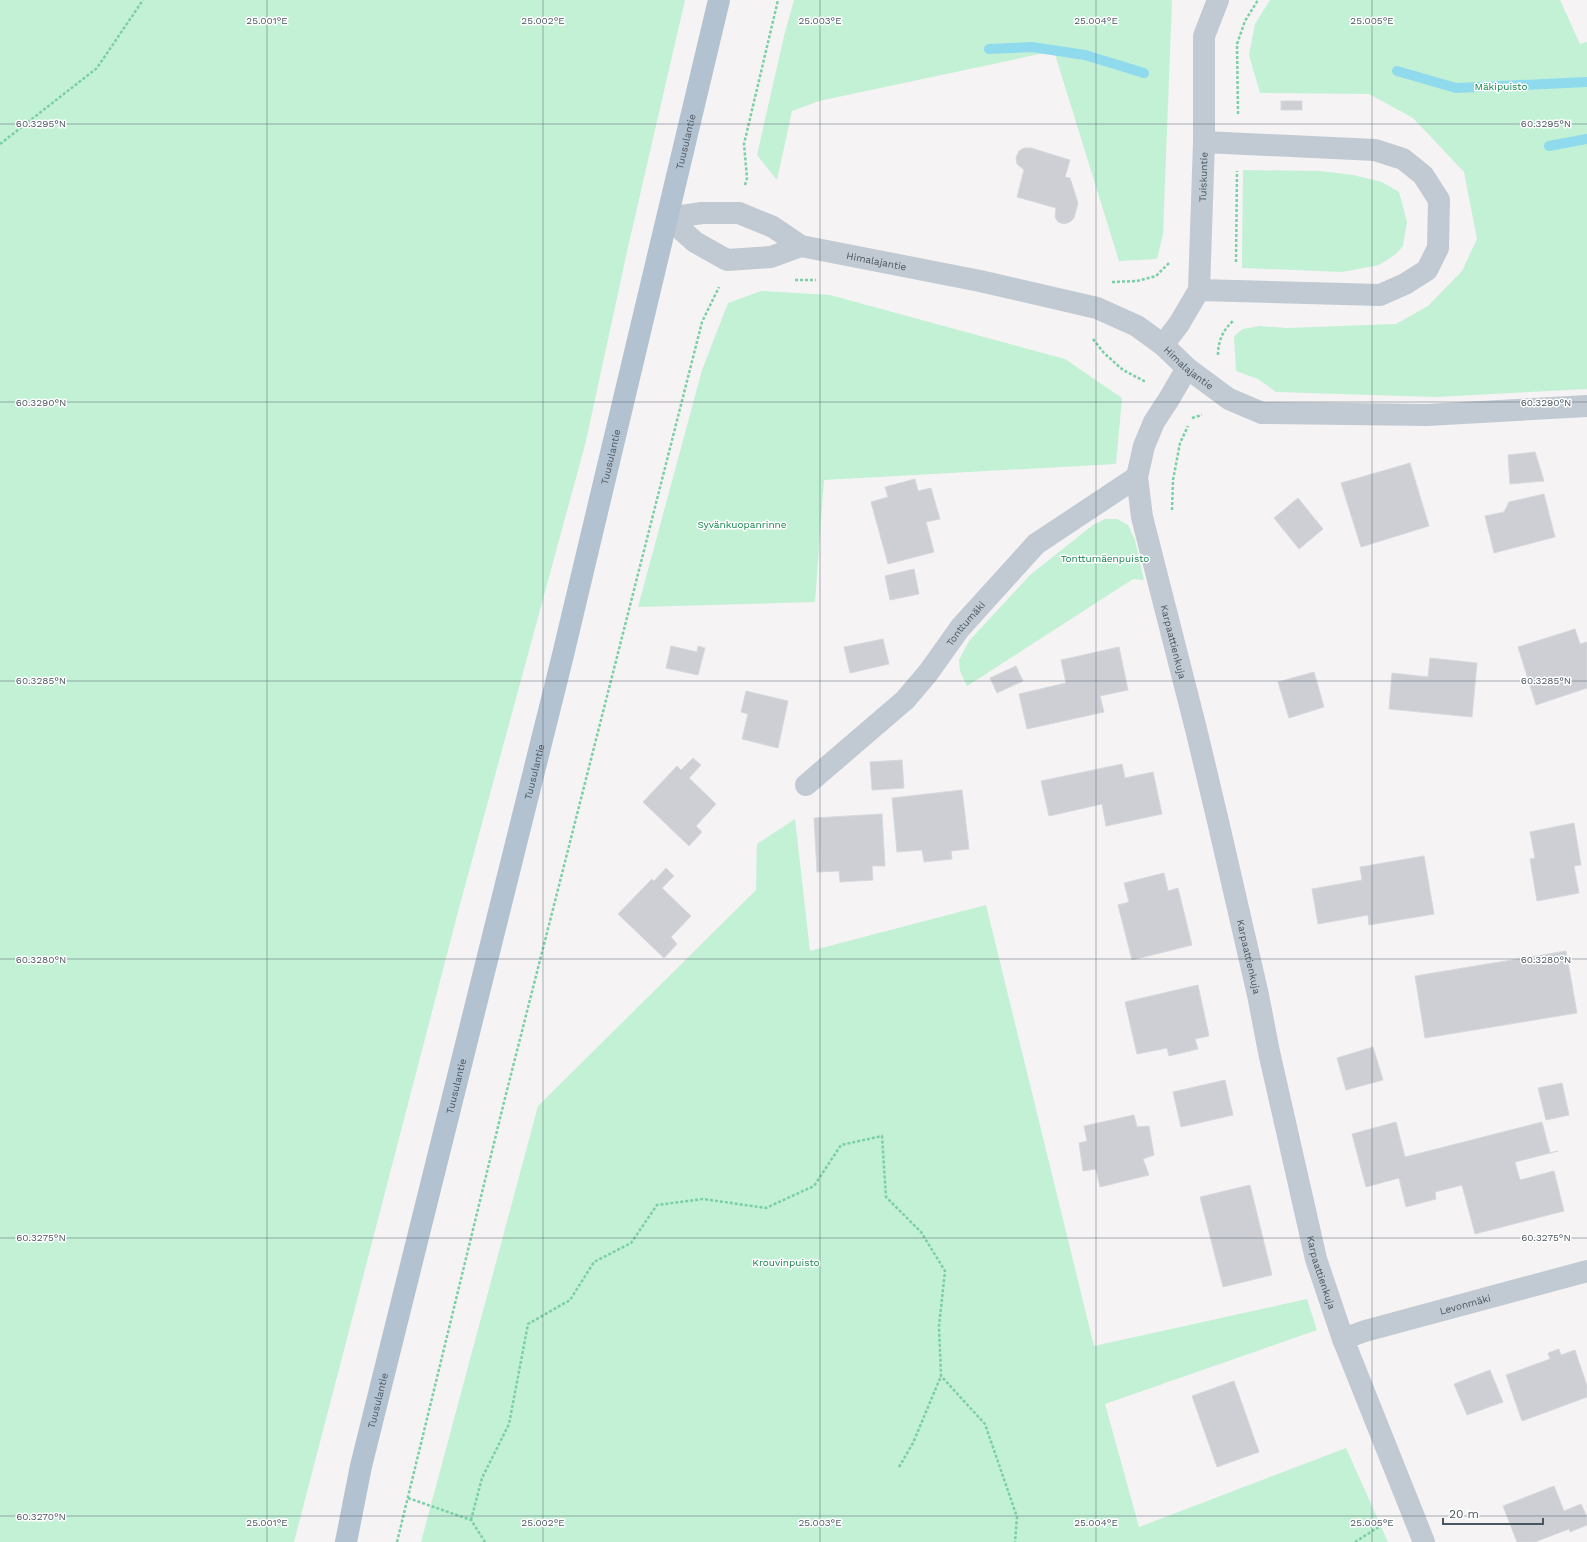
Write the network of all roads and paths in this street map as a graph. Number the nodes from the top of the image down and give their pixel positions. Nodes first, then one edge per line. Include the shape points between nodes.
1 (143, 0) edge
2 (719, 0) edge
3 (778, 0) edge
4 (1218, 0) edge
5 (1258, 0) edge
6 (1204, 142) junction
7 (0, 144) edge
8 (1238, 144) junction
9 (747, 178) dead end
10 (668, 218) junction
11 (801, 246) junction
12 (1172, 261) dead end
13 (718, 289) dead end
14 (1199, 290) junction
15 (1236, 292) junction
16 (1097, 308) junction
17 (1163, 345) junction
18 (1218, 361) dead end
19 (1187, 368) junction
20 (1229, 399) junction
21 (1587, 406) edge
22 (1192, 418) dead end
23 (1137, 477) junction
24 (806, 785) dead end
25 (1587, 1271) edge
26 (1342, 1339) junction
27 (941, 1376) junction
28 (900, 1467) dead end
29 (408, 1498) junction
30 (1410, 1507) junction
31 (471, 1520) junction
32 (346, 1542) edge
33 (397, 1542) edge
34 (485, 1542) edge
35 (1014, 1542) edge
36 (1355, 1542) edge
37 (1424, 1542) edge

1 - 7 path via 97,68
2 - 10 main road, Tuusulantie
3 - 9 path via 744,144
4 - 6 street, Tuiskuntie via 1204,36
5 - 8 path via 1245,21 1237,44
6 - 8 street
6 - 14 street, Tuiskuntie
8 - 15 path
8 - 15 street via 1375,150 1403,159 1424,175 1439,200 1438,248 1427,270 1405,284 1380,295
10 - 11 street, Himalajantie via 702,213 739,213 773,227
10 - 11 street via 695,242 727,260 771,257
10 - 32 main road, Tuusulantie via 562,660 361,1466
11 - 16 street, Himalajantie via 980,281
12 - 16 path via 1156,276 1137,281 1106,282
13 - 29 path via 702,322 504,1102
14 - 15 street
14 - 17 street, Tuiskuntie
15 - 18 path via 1234,318 1224,329 1218,346
16 - 17 street, Himalajantie via 1137,326
17 - 19 street, Himalajantie
19 - 20 street, Himalajantie
19 - 23 street, Karpaattienkuja via 1154,422 1144,446
20 - 21 street, Himalajantie via 1262,413 1427,415
20 - 22 path via 1223,412
23 - 24 street, Tonttumäki via 1036,544 960,628 905,700
23 - 26 street, Karpaattienkuja via 1142,517 1217,817 1316,1259
25 - 26 street, Levonmäki
26 - 30 street, Karpaattienkuja
27 - 28 path
27 - 31 path via 939,1326 945,1271 921,1232 886,1197 882,1136 841,1145 814,1186 766,1208 703,1199 657,1206 631,1243 594,1262 570,1300 528,1324 509,1424 482,1478
27 - 35 path via 985,1424 1017,1517
29 - 31 path
29 - 33 path
30 - 36 path
30 - 37 street, Karpaattienkuja
31 - 34 path

